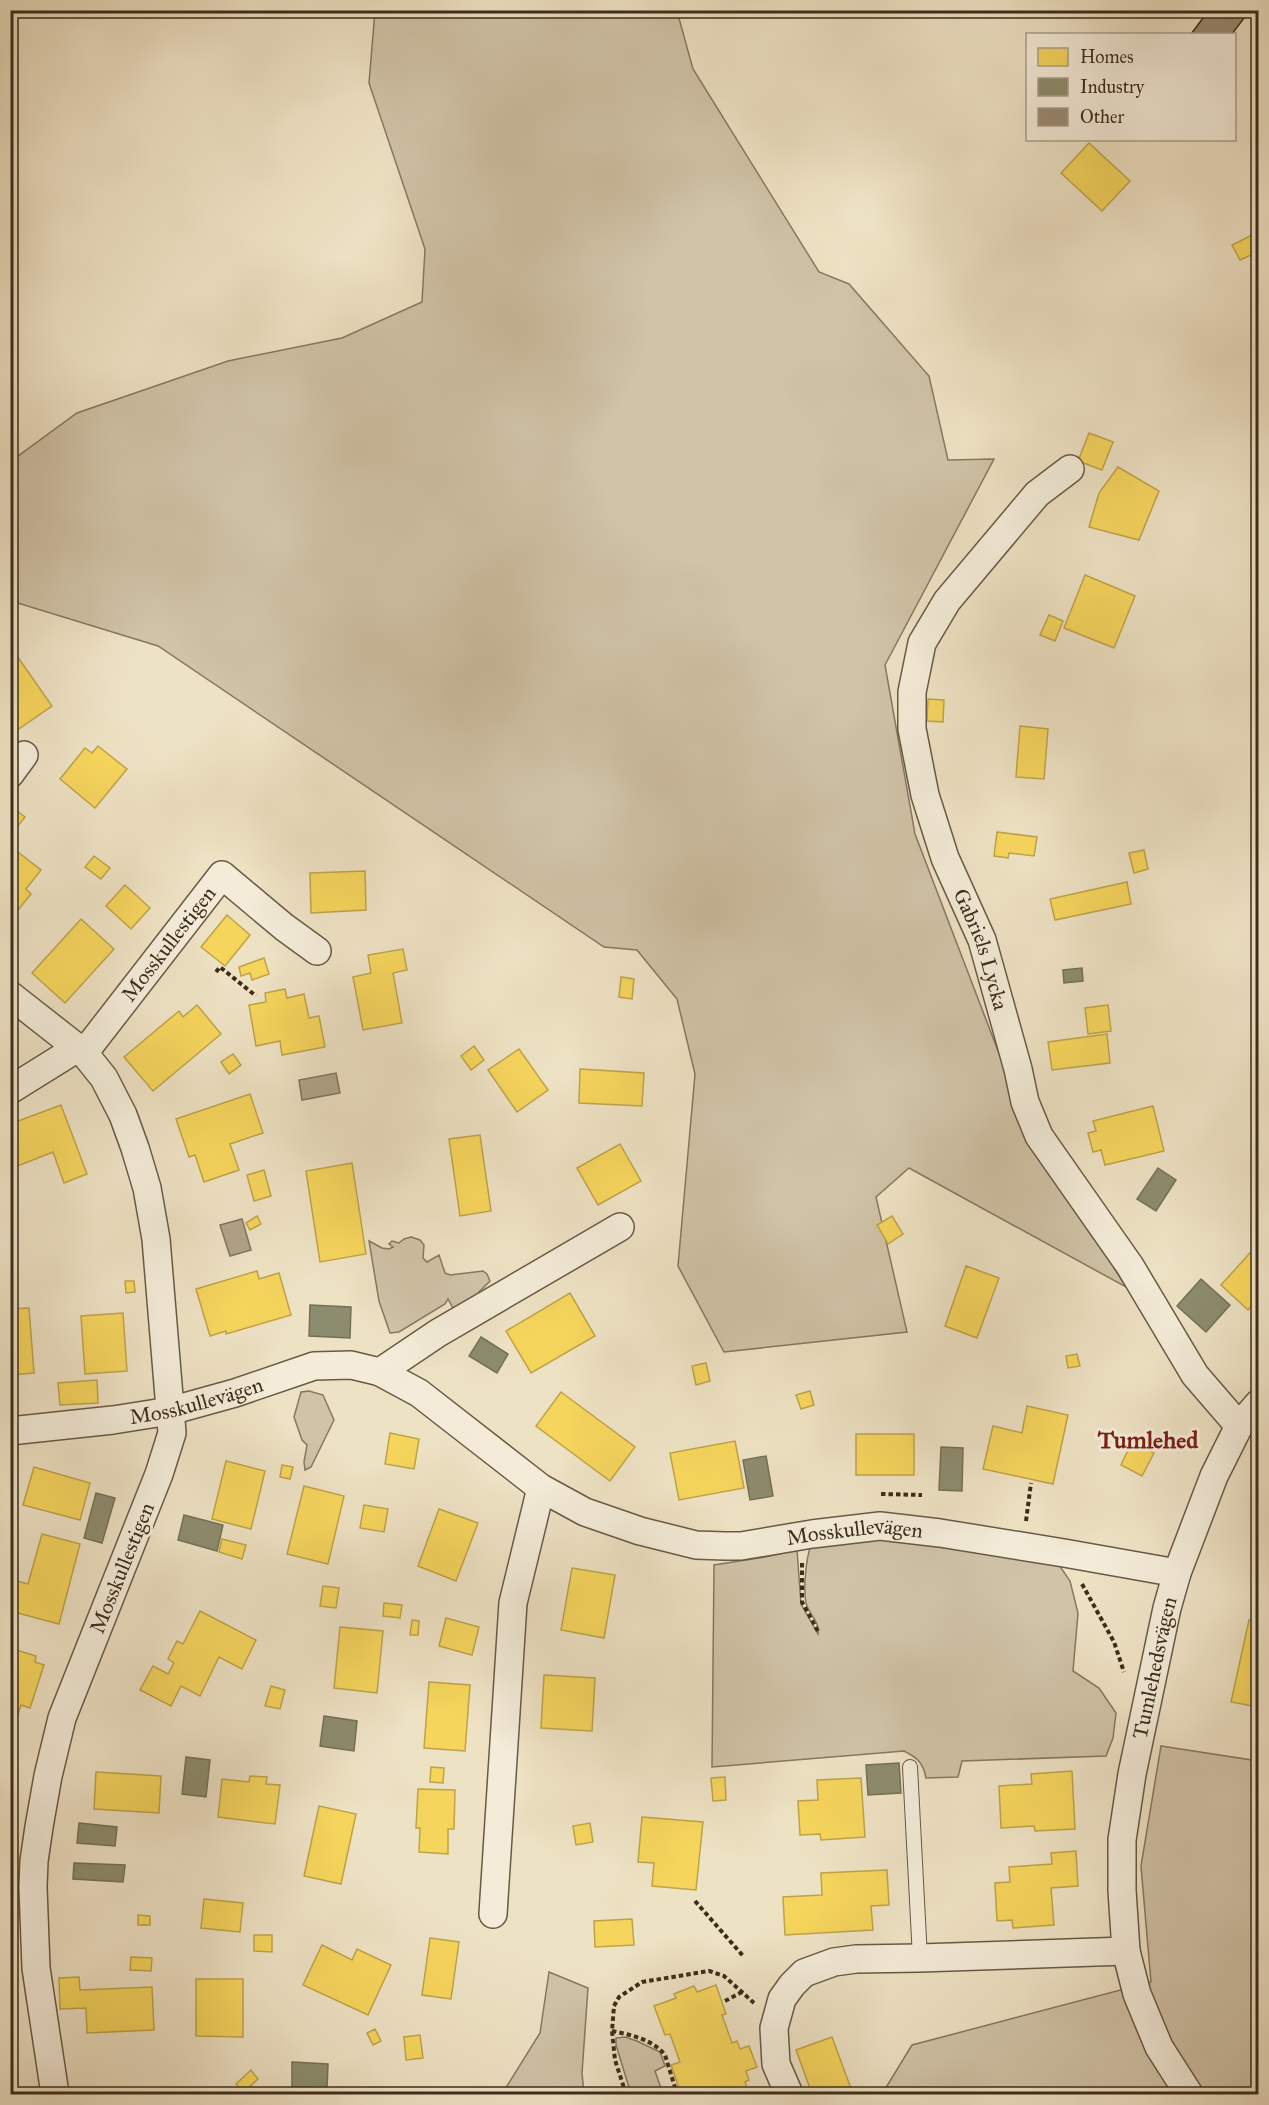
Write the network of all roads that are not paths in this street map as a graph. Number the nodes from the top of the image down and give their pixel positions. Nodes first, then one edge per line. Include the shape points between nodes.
1 (1070, 469) dead end
2 (317, 951) dead end
3 (10, 996) edge
4 (81, 1050) junction
5 (10, 1090) edge
6 (620, 1227) dead end
7 (380, 1371) junction
8 (1258, 1404) edge
9 (170, 1411) junction
10 (1239, 1426) junction
11 (10, 1431) edge
12 (541, 1488) junction
13 (1177, 1573) junction
14 (910, 1767) dead end
15 (493, 1914) dead end
16 (1126, 1951) junction
17 (920, 1958) junction
18 (55, 2094) edge
19 (789, 2094) edge
20 (1189, 2094) edge

1 - 10 street, Gabriels Lycka via 1037,494 947,601 922,643 912,692 912,729 925,795 945,858 982,940 1025,1102 1039,1136 1130,1266 1195,1375
2 - 4 street, Mosskullestigen via 222,874
3 - 4 street, Mosskullestigen
4 - 5 street, Mosskullestigen
4 - 9 street, Mosskullestigen via 104,1078 123,1115 147,1188 156,1239
6 - 7 street
7 - 9 street, Mosskullevägen via 351,1365 314,1366
7 - 12 street, Mosskullevägen via 419,1393
8 - 10 street, Tumlehedsvägen
9 - 11 street, Mosskullevägen
9 - 18 street, Mosskullestigen via 172,1433 159,1474 62,1718 41,1817 34,1870 36,1968
10 - 13 street, Tumlehedsvägen via 1214,1476
12 - 13 street, Mosskullevägen via 585,1512 696,1545 741,1546 880,1526
12 - 15 street via 513,1603
13 - 16 street, Tumlehedsvägen via 1134,1762 1122,1840
14 - 17 lane
16 - 17 street
16 - 20 street, Tumlehedsvägen via 1137,1994 1159,2047
17 - 19 street via 834,1962 804,1973 792,1985 781,2003 774,2028 776,2064

